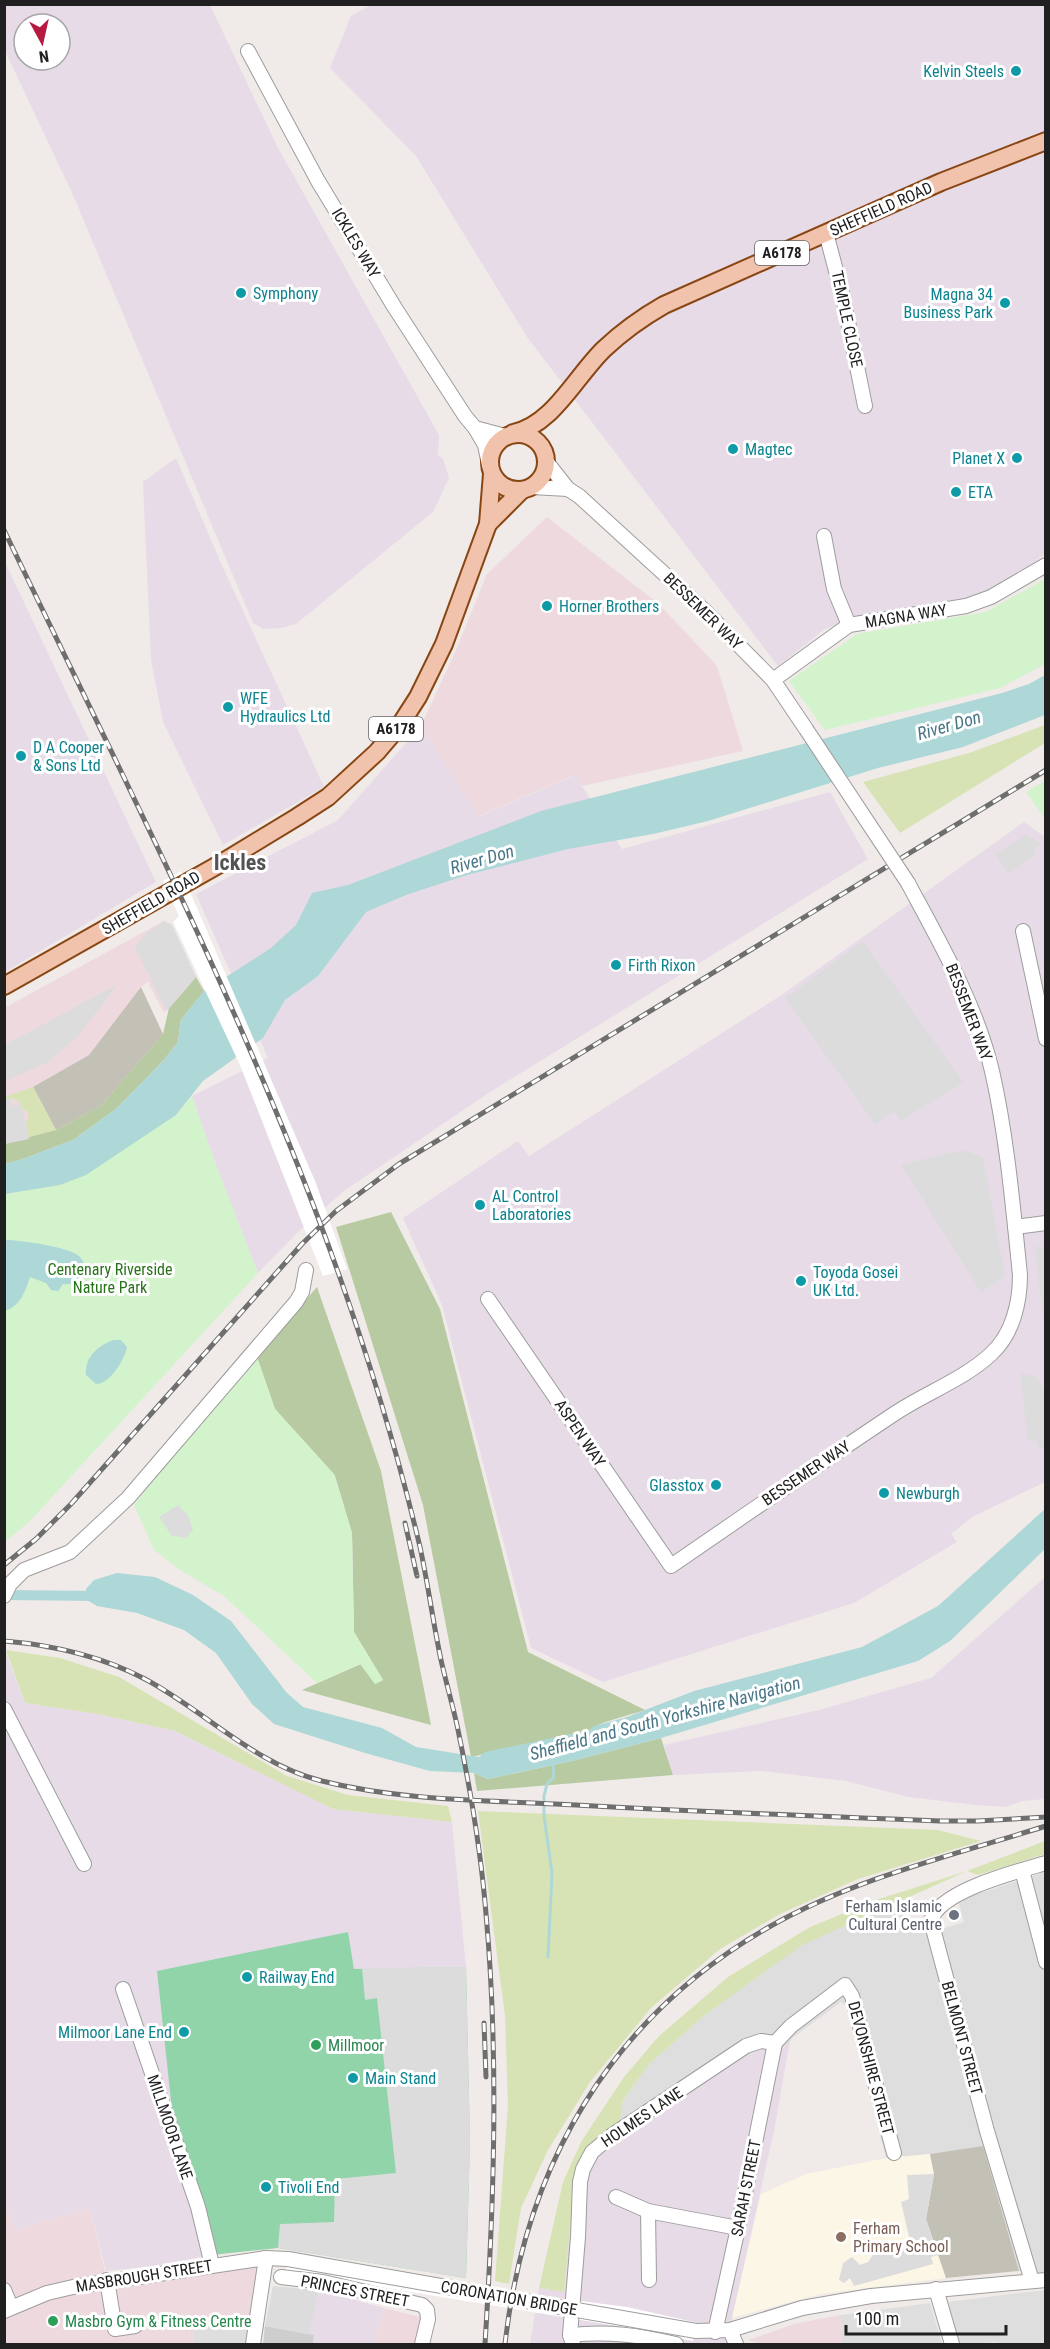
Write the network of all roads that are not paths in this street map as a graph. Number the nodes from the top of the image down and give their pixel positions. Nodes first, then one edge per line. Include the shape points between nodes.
1 (248, 51) dead end
2 (1046, 141) edge
3 (826, 233) junction
4 (865, 406) dead end
5 (550, 412) junction
6 (475, 428) junction
7 (509, 435) junction
8 (546, 459) junction
9 (491, 470) junction
10 (526, 488) junction
11 (568, 489) junction
12 (488, 524) junction
13 (824, 536) dead end
14 (1046, 565) edge
15 (849, 625) junction
16 (773, 680) junction
17 (1023, 932) dead end
18 (4, 986) edge
19 (1046, 1039) edge
20 (1046, 1223) edge
21 (1015, 1227) junction
22 (306, 1270) dead end
23 (488, 1299) dead end
24 (671, 1566) joint
25 (7, 1590) edge
26 (4, 1709) edge
27 (1046, 1863) edge
28 (84, 1864) dead end
29 (1022, 1870) junction
30 (1046, 1962) edge
31 (123, 1989) dead end
32 (775, 2043) junction
33 (894, 2152) dead end
34 (616, 2197) dead end
35 (648, 2211) junction
36 (738, 2228) junction
37 (266, 2258) junction
38 (288, 2259) joint
39 (212, 2265) junction
40 (281, 2277) dead end
41 (107, 2280) junction
42 (649, 2280) dead end
43 (1039, 2280) edge
44 (936, 2289) junction
45 (4, 2290) edge
46 (8, 2309) edge
47 (135, 2326) dead end
48 (730, 2330) junction
49 (715, 2332) junction
50 (571, 2340) edge
51 (253, 2344) edge
52 (422, 2344) edge
53 (676, 2344) edge
54 (736, 2344) edge
55 (952, 2344) edge

1 - 6 street, ICKLES WAY via 324,191
2 - 3 main road, SHEFFIELD ROAD / A6178
3 - 4 street, TEMPLE CLOSE
3 - 5 main road, SHEFFIELD ROAD / A6178 via 653,311 604,348
5 - 7 main road, SHEFFIELD ROAD / A6178 via 533,427
5 - 8 main road
6 - 7 street
6 - 9 street, ICKLES WAY
7 - 8 main road via 532,437 541,444
7 - 9 main road via 492,450
8 - 10 main road via 541,478
8 - 11 street, BESSEMER WAY
9 - 10 main road via 505,487
9 - 12 main road, SHEFFIELD ROAD / A6178
10 - 11 street
10 - 12 main road, SHEFFIELD ROAD / A6178
11 - 16 street, BESSEMER WAY via 649,559
12 - 18 main road, SHEFFIELD ROAD / A6178 via 444,644 418,697 400,725 351,778 328,797 238,853
13 - 15 street via 834,589
14 - 15 street, MAGNA WAY via 991,597 966,606
15 - 16 street, MAGNA WAY
16 - 21 street, BESSEMER WAY, bridge via 908,883 946,953 988,1059
17 - 19 street
20 - 21 street
21 - 24 street, BESSEMER WAY via 1020,1297 1005,1336 992,1353 838,1451
22 - 25 street via 302,1293 296,1302 128,1498 70,1552 24,1570
23 - 24 street, ASPEN WAY
26 - 28 street
27 - 29 street, BELMONT STREET
29 - 30 street
29 - 43 street, BELMONT STREET via 968,1889 936,1910 931,1921 987,2131
31 - 39 street, MILLMOOR LANE via 198,2207
32 - 33 street, DEVONSHIRE STREET via 845,1985 852,1996
32 - 36 street, SARAH STREET
32 - 50 street, HOLMES LANE via 761,2041 746,2046 592,2152 580,2182
34 - 35 street
35 - 36 street
35 - 42 street
36 - 49 street, SARAH STREET
37 - 38 street, MASBROUGH STREET
37 - 39 street, MASBROUGH STREET
37 - 51 street
38 - 49 street, CORONATION BRIDGE, bridge
39 - 41 street, MASBROUGH STREET
40 - 52 street, PRINCES STREET via 323,2282 422,2305 428,2319
41 - 46 street, MASBROUGH STREET via 47,2293
41 - 47 street via 115,2329
43 - 44 street, CORONATION BRIDGE
44 - 48 street, CORONATION BRIDGE via 802,2308
44 - 55 street
45 - 46 street
48 - 49 street, CORONATION BRIDGE
48 - 54 street
50 - 53 street via 598,2332

